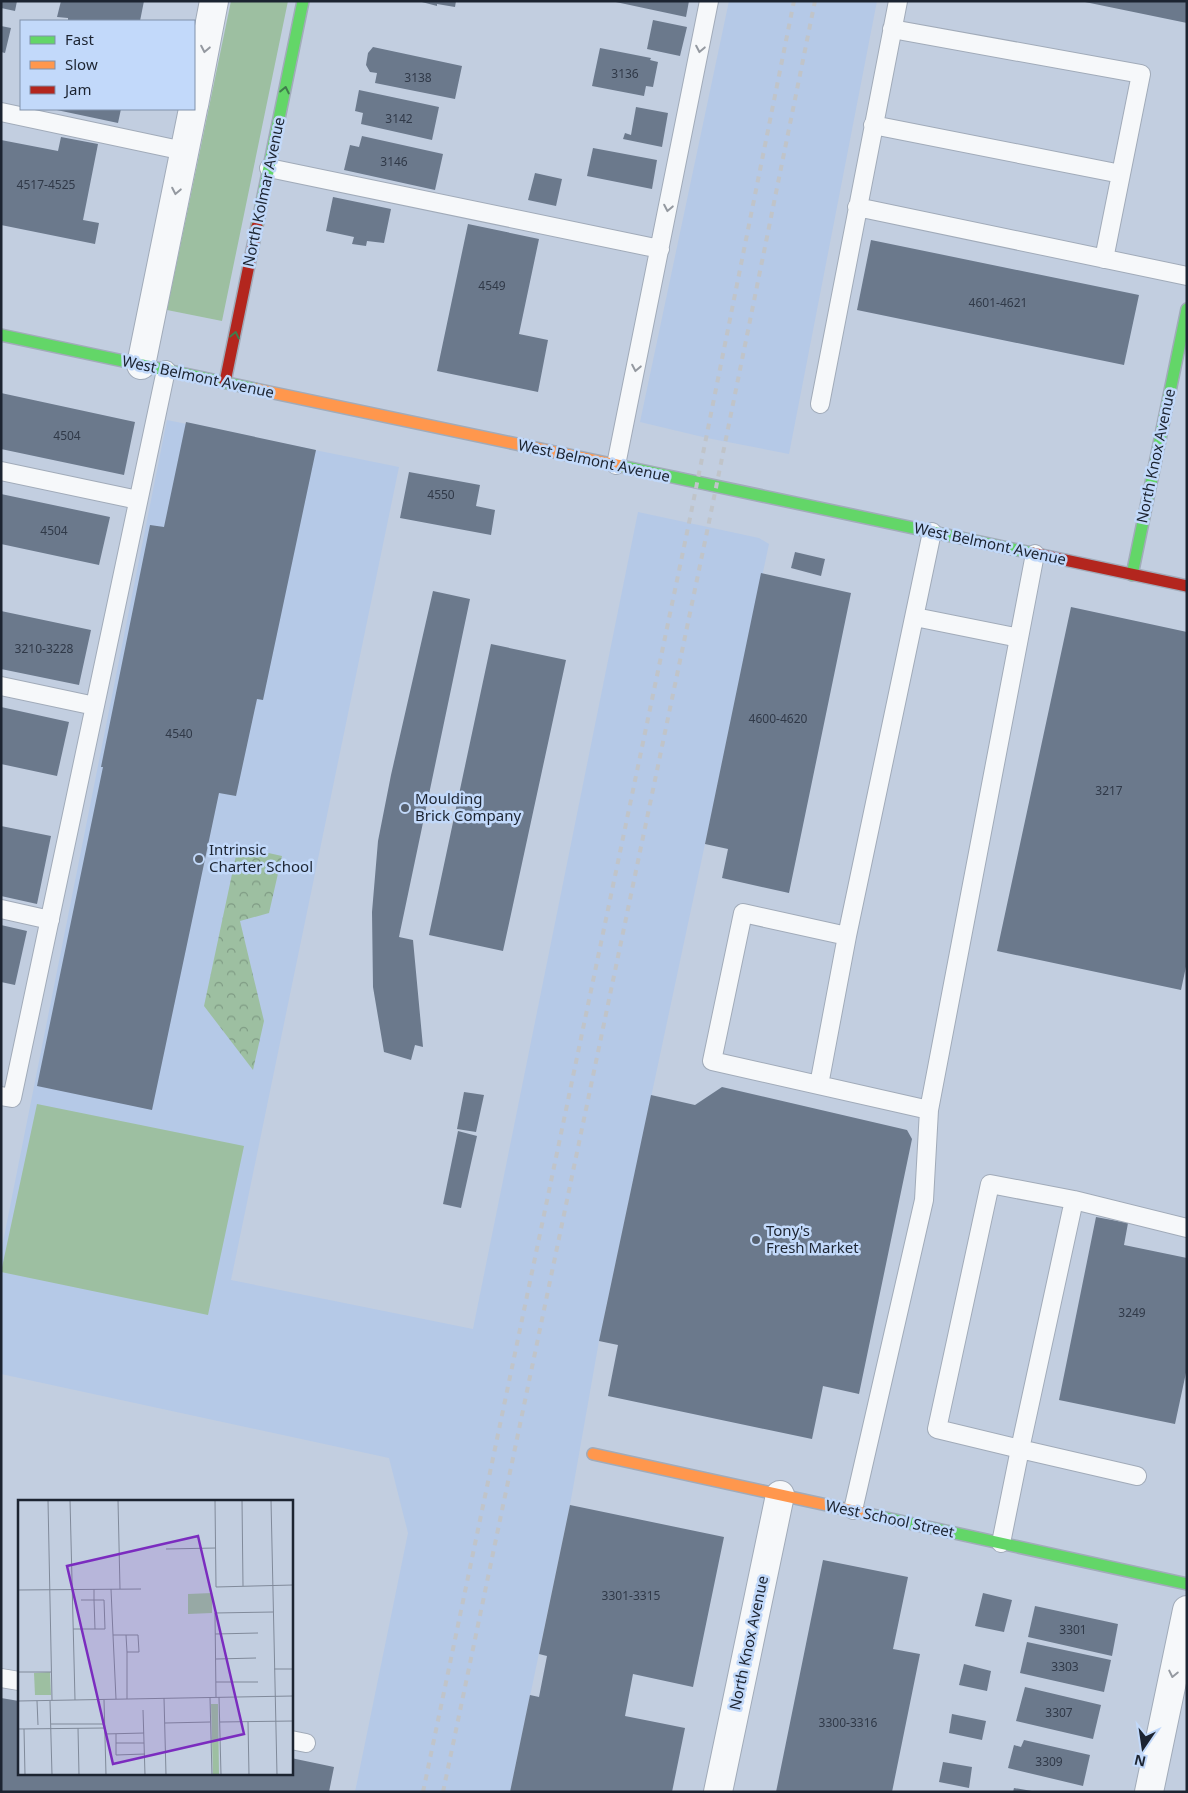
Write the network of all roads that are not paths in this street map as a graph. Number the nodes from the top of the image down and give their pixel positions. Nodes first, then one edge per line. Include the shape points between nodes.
1 (214, 1) edge
2 (303, 1) edge
3 (709, 1) edge
4 (898, 1) edge
5 (892, 29) junction
6 (195, 99) edge
7 (193, 110) edge
8 (1, 112) edge
9 (873, 125) junction
10 (184, 151) junction
11 (269, 168) junction
12 (1121, 174) junction
13 (856, 207) junction
14 (660, 249) junction
15 (1104, 259) junction
16 (1187, 276) edge
17 (1187, 308) edge
18 (1185, 330) edge
19 (1, 335) edge
20 (153, 367) junction
21 (1181, 369) edge
22 (226, 382) junction
23 (820, 404) dead end
24 (616, 465) junction
25 (1, 471) edge
26 (138, 500) junction
27 (932, 532) junction
28 (1035, 554) junction
29 (1132, 575) junction
30 (1187, 586) edge
31 (915, 617) junction
32 (1019, 638) junction
33 (1, 686) edge
34 (95, 706) junction
35 (1, 910) edge
36 (50, 920) junction
37 (847, 936) junction
38 (819, 1085) junction
39 (1, 1096) edge
40 (929, 1110) junction
41 (1074, 1200) junction
42 (1187, 1228) edge
43 (1020, 1449) junction
44 (594, 1454) dead end
45 (1137, 1476) dead end
46 (780, 1495) junction
47 (853, 1510) junction
48 (1001, 1543) junction
49 (1187, 1584) edge
50 (1187, 1610) edge
51 (1, 1678) edge
52 (18, 1681) edge
53 (718, 1792) edge
54 (1150, 1792) edge

1 -> 6 street
11 -> 2 street, North Kolmar Avenue
3 -> 14 lane
4 - 5 lane
5 - 9 lane
5 - 12 lane via 1141,74
7 - 10 street
8 - 10 lane
9 - 12 lane
9 - 13 lane
10 -> 20 street
11 - 14 lane
22 -> 11 street, North Kolmar Avenue
12 - 15 lane
13 - 15 lane
13 - 23 lane
14 -> 24 lane
15 - 16 lane
17 - 18 street, North Knox Avenue
18 - 21 street, North Knox Avenue
19 - 20 street, West Belmont Avenue
20 - 22 street, West Belmont Avenue
20 - 26 lane
21 - 29 street, North Knox Avenue
22 - 24 street, West Belmont Avenue
24 - 27 street, West Belmont Avenue
25 - 26 lane
26 - 34 lane
27 - 28 street, West Belmont Avenue
27 - 31 lane
28 - 29 street, West Belmont Avenue
28 - 32 lane
29 - 30 street, West Belmont Avenue
31 - 32 lane
31 - 37 lane
32 - 40 lane
33 - 34 lane
34 - 36 lane
35 - 36 lane
36 - 39 lane via 12,1098
37 - 38 lane
37 - 38 lane via 744,913 712,1061
38 - 40 lane
40 - 47 lane via 924,1200
41 - 42 lane
41 - 43 lane
41 - 43 lane via 990,1184 936,1429
43 - 45 lane
43 - 48 lane
44 - 46 street, West School Street
46 - 47 street, West School Street
46 - 53 street, North Knox Avenue
47 - 48 street, West School Street
48 - 49 street, West School Street
50 -> 54 street
51 - 52 lane

